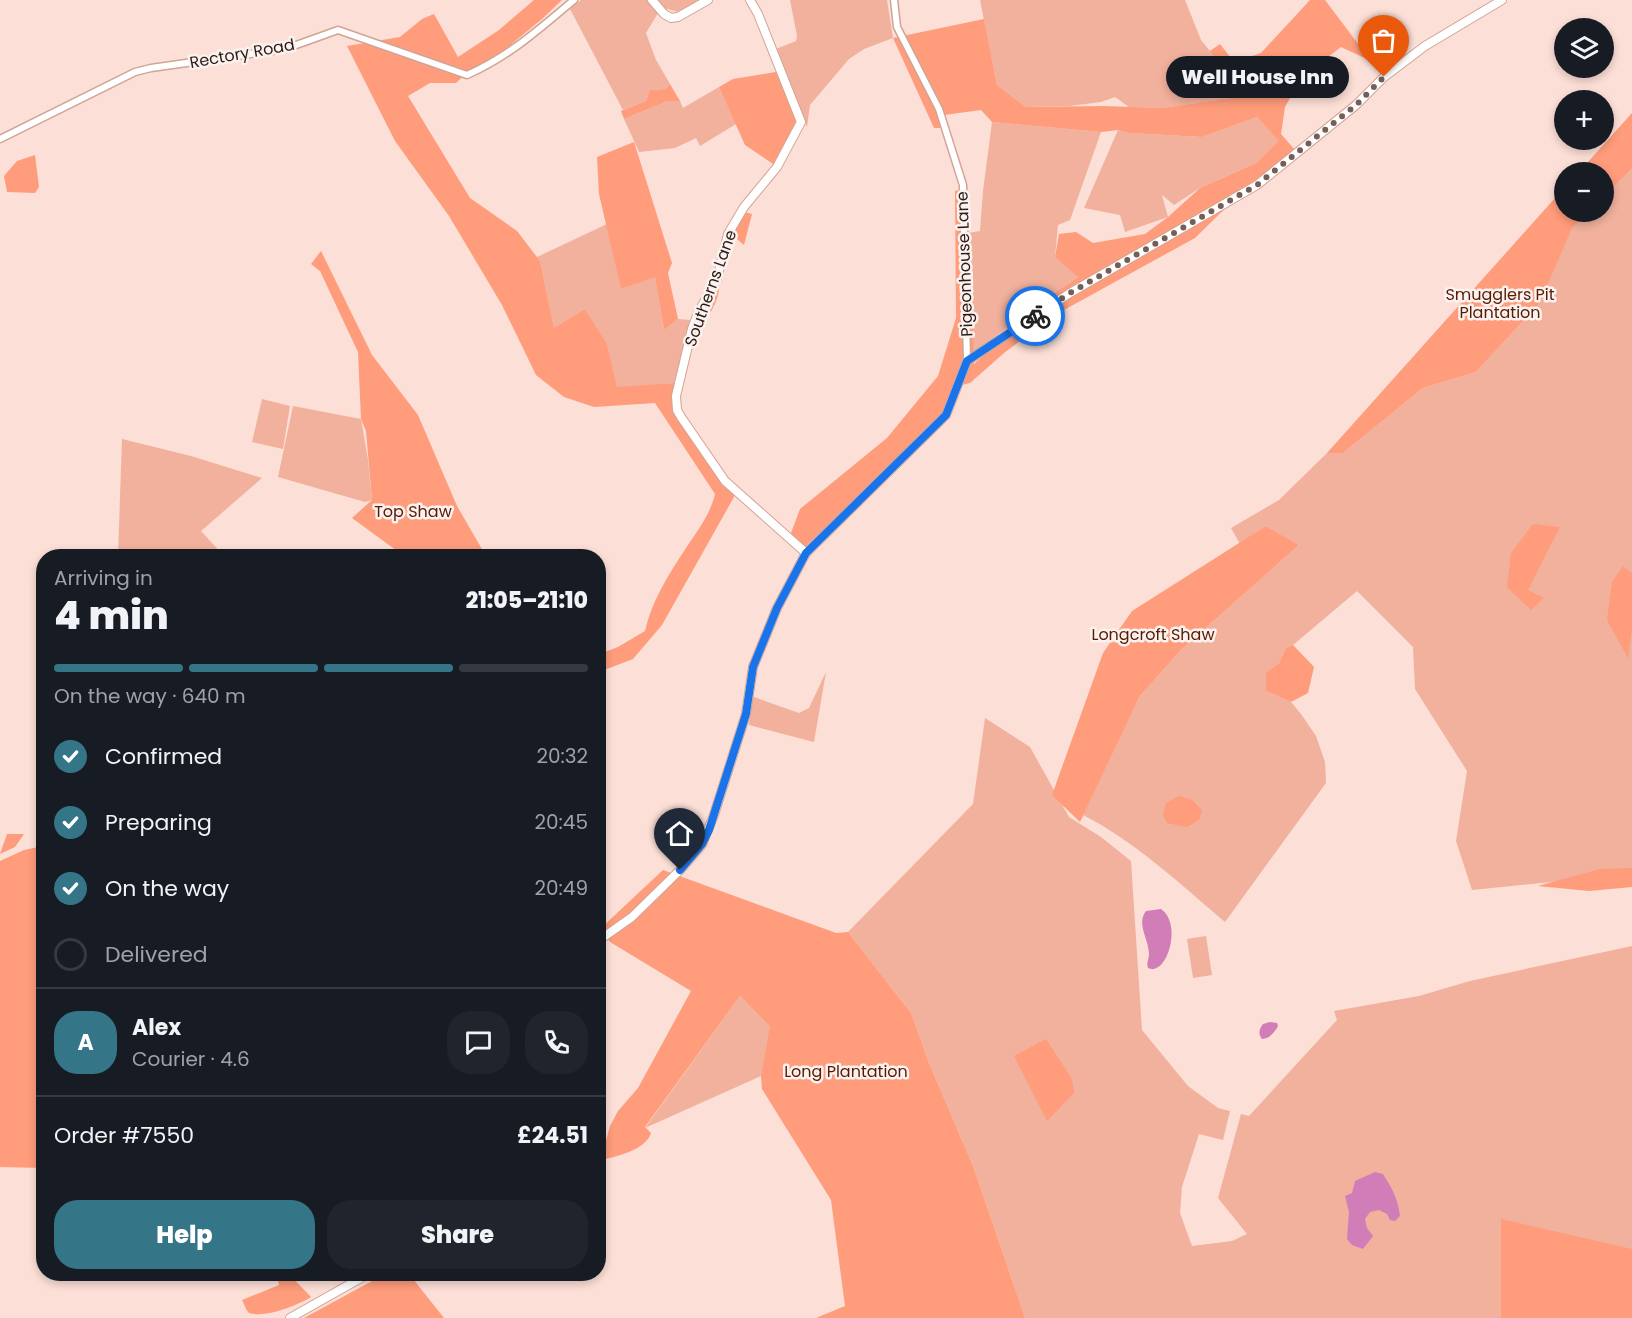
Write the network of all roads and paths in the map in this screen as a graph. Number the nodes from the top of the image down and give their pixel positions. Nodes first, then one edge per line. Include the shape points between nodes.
1 (574, 0) edge
2 (652, 0) edge
3 (708, 0) edge
4 (750, 0) edge
5 (894, 0) edge
6 (1502, 0) edge
7 (0, 139) edge
8 (967, 361) junction
9 (806, 553) junction
10 (606, 935) edge
11 (356, 1281) edge
12 (290, 1318) edge

1 - 7 street, Rectory Road via 513,50 467,75 338,30 285,49 135,72
2 - 3 street via 671,18
4 - 9 street, Southerns Lane via 801,122 777,167 744,207 728,234 717,279 692,329 676,396 677,410 725,481
5 - 8 street, Pigeonhouse Lane via 897,27 939,109 963,185
6 - 8 street via 1425,46 1257,185 1070,293
8 - 9 street via 946,415
9 - 10 street via 777,608 753,667 746,714 702,844 632,917
11 - 12 street

